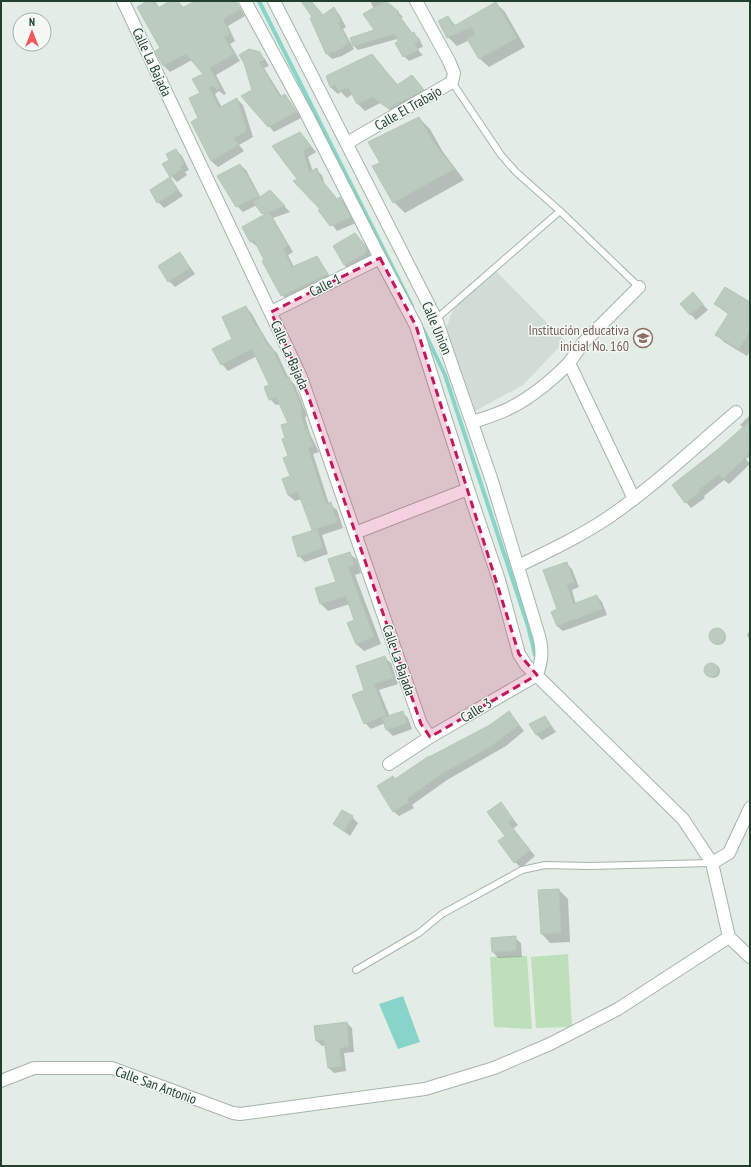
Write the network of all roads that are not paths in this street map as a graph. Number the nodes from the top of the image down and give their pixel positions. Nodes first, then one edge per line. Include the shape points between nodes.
1 (123, 1) edge
2 (245, 1) edge
3 (274, 1) edge
4 (416, 1) edge
5 (452, 82) junction
6 (347, 143) junction
7 (560, 211) junction
8 (380, 258) junction
9 (639, 287) joint
10 (271, 312) junction
11 (436, 319) junction
12 (569, 363) junction
13 (736, 412) dead end
14 (473, 422) junction
15 (468, 489) junction
16 (634, 499) junction
17 (355, 533) junction
18 (518, 566) junction
19 (537, 675) junction
20 (430, 737) junction
21 (389, 764) dead end
22 (750, 808) edge
23 (712, 863) junction
24 (729, 937) junction
25 (750, 957) edge
26 (356, 970) dead end
27 (1, 1081) edge

1 - 10 street, Calle La Bajada
2 - 8 street
3 - 6 street, Calle Union
4 - 5 street, Calle El Trabajo via 449,61 454,73
5 - 6 street, Calle El Trabajo
5 - 7 lane via 501,155 516,172
6 - 11 street, Calle Union
7 - 9 lane
7 - 11 lane
8 - 10 street, Calle 1
8 - 15 street via 416,326
9 - 12 street via 583,343
10 - 17 street, Calle La Bajada via 308,394
11 - 14 street, Calle Union
12 - 14 street via 521,402
12 - 16 street
13 - 16 street
14 - 18 street, Calle Union
15 - 17 street
15 - 19 street via 519,654
16 - 18 street via 608,518 563,544
17 - 20 street, Calle La Bajada via 421,724
18 - 19 street, Calle Union via 543,652
19 - 20 street, Calle 3
19 - 23 street via 683,819
20 - 21 street, Calle 3
22 - 23 street via 729,853
23 - 24 street
23 - 26 lane via 545,865 522,870 442,914 418,933
24 - 25 street
24 - 27 street, Calle San Antonio via 618,1009 550,1044 494,1068 425,1089 240,1114 112,1068 34,1068

